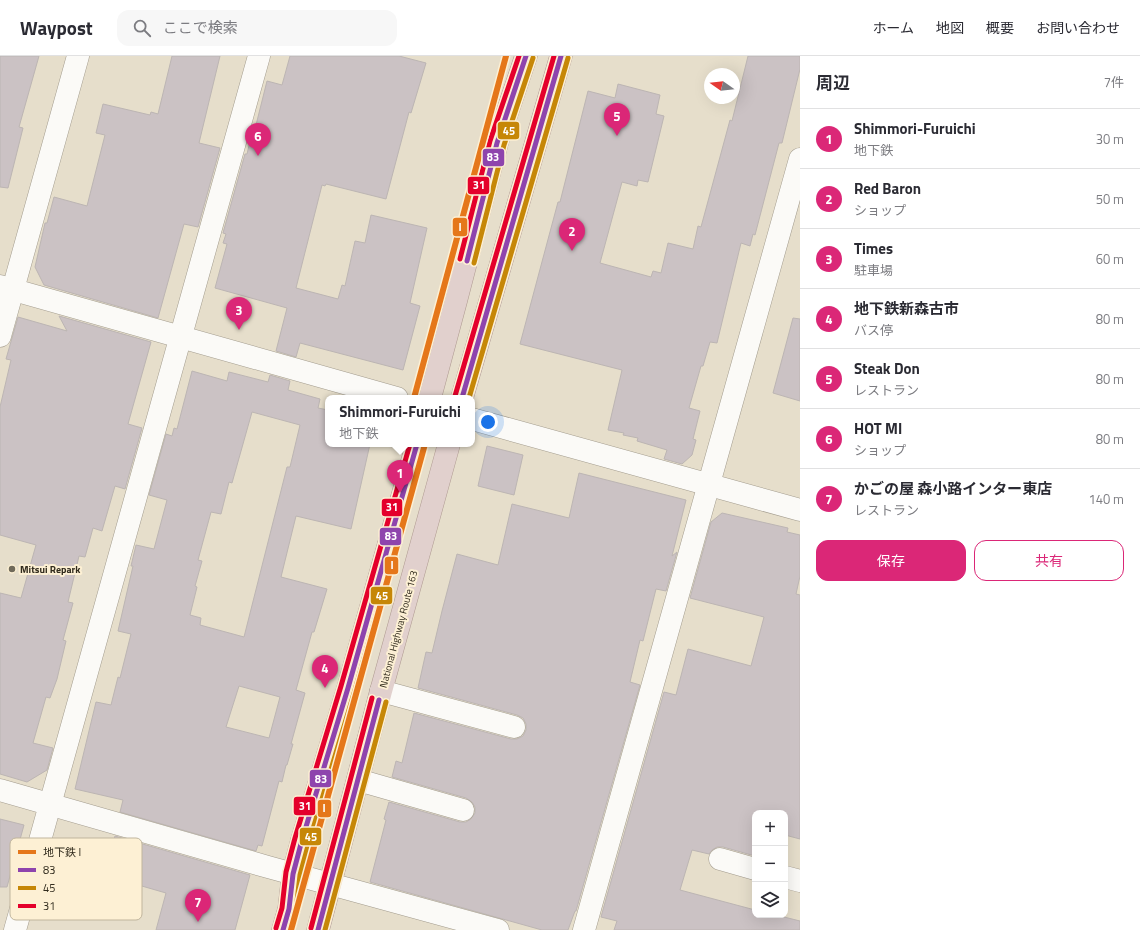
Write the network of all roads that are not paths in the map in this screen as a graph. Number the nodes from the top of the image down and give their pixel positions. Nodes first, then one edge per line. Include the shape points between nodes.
1 (78, 56) edge
2 (259, 56) edge
3 (526, 56) edge
4 (561, 56) edge
5 (800, 159) edge
6 (7, 288) edge
7 (0, 336) edge
8 (180, 337) junction
9 (386, 395) edge
10 (431, 395) edge
11 (463, 395) edge
12 (475, 420) edge
13 (416, 447) edge
14 (448, 447) edge
15 (709, 485) junction
16 (800, 510) edge
17 (381, 691) junction
18 (514, 727) dead end
19 (358, 780) junction
20 (0, 790) edge
21 (50, 804) junction
22 (464, 810) dead end
23 (41, 838) edge
24 (720, 859) dead end
25 (752, 868) edge
26 (294, 874) junction
27 (788, 878) edge
28 (800, 881) edge
29 (331, 884) junction
30 (18, 920) edge
31 (15, 930) edge
32 (283, 930) edge
33 (318, 930) edge
34 (498, 930) edge
35 (584, 930) edge

1 - 6 street
2 - 8 street
3 - 10 highway via 497,143
4 - 11 highway
5 - 15 street
6 - 7 street
6 - 8 street
8 - 9 street
8 - 21 street
12 - 15 street
13 - 26 highway
14 - 17 highway, National Highway Route 163
15 - 16 street
15 - 35 street
17 - 18 street
17 - 19 highway, National Highway Route 163
19 - 22 street
19 - 29 highway, National Highway Route 163
20 - 21 street
21 - 23 street
21 - 26 street
24 - 25 street
26 - 29 street
26 - 32 highway
27 - 28 street
29 - 33 highway, National Highway Route 163
29 - 34 street
30 - 31 street

